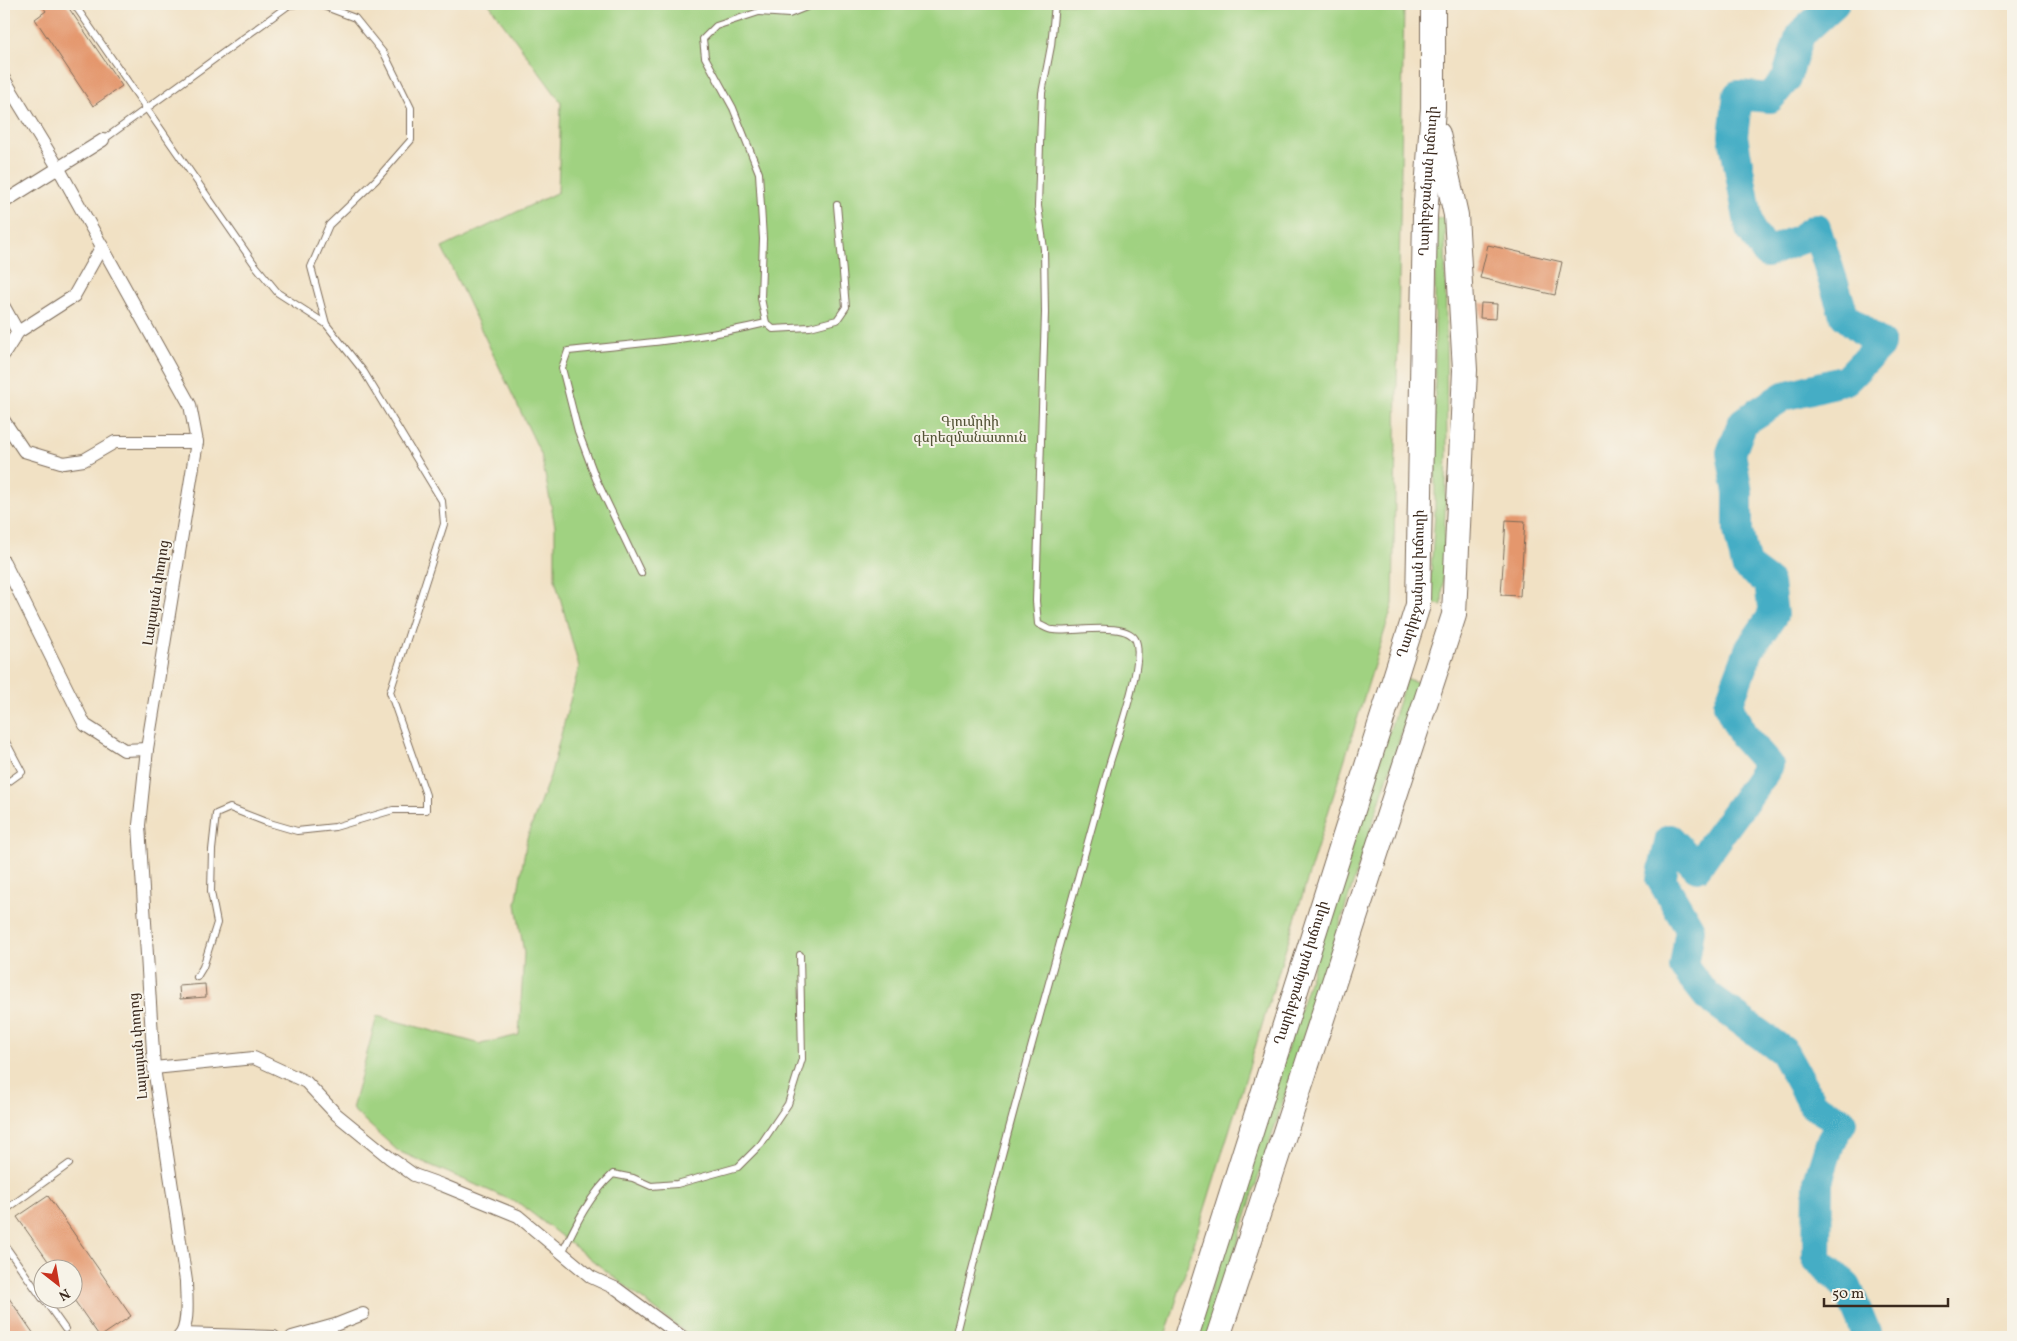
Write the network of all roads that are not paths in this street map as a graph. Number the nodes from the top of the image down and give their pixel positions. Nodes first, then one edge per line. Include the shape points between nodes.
1 (74, 4) edge
2 (297, 4) edge
3 (318, 4) edge
4 (761, 4) edge
5 (814, 4) edge
6 (1055, 4) edge
7 (1433, 4) edge
8 (758, 12) junction
9 (4, 79) edge
10 (145, 107) junction
11 (1433, 108) junction
12 (103, 140) joint
13 (59, 169) junction
14 (4, 202) edge
15 (837, 205) dead end
16 (102, 246) junction
17 (4, 307) edge
18 (766, 323) junction
19 (326, 324) junction
20 (18, 332) junction
21 (4, 354) edge
22 (4, 421) edge
23 (197, 442) junction
24 (4, 562) edge
25 (640, 573) dead end
26 (1416, 612) junction
27 (1454, 615) junction
28 (4, 738) edge
29 (147, 750) junction
30 (4, 785) edge
31 (800, 954) dead end
32 (197, 977) dead end
33 (154, 1068) junction
34 (69, 1164) dead end
35 (4, 1212) edge
36 (4, 1244) edge
37 (562, 1253) junction
38 (32, 1283) edge
39 (50, 1308) edge
40 (363, 1314) dead end
41 (65, 1329) dead end
42 (182, 1336) edge
43 (274, 1337) edge
44 (292, 1337) edge
45 (682, 1337) edge
46 (954, 1337) edge
47 (1186, 1337) edge
48 (1218, 1337) edge

1 - 10 lane
2 - 10 lane via 289,4
3 - 19 lane via 355,18 385,55 411,108 411,140 376,180 329,225 311,267
4 - 8 lane via 762,11
5 - 8 lane via 789,14
6 - 46 lane via 1042,93 1038,206 1044,249 1045,313 1038,624 1052,630 1116,629 1131,634 1137,642 1137,659 1128,705 1064,927
7 - 11 highway
8 - 18 lane via 716,26 704,39 705,57 733,108 758,173 763,239 761,298
9 - 13 street, Լալայան փողոց
10 - 12 lane
10 - 19 lane via 255,266 278,293
11 - 26 highway, Ղարիբջանյան խճուղի via 1425,216
11 - 27 highway, Ղարիբջանյան խճուղի via 1456,215 1465,370
12 - 13 street
13 - 14 street
13 - 16 street, Լալայան փողոց
15 - 18 lane via 846,307 837,320 810,327 773,329
16 - 20 street via 74,296
16 - 23 street, Լալայան փողոց via 190,404
17 - 20 street
18 - 25 lane via 688,339 568,351 562,368 578,431 596,479
19 - 32 lane via 364,372 442,501 444,524 390,692 426,794 426,810 393,810 336,828 297,831 230,808 216,814 211,892 217,923
20 - 21 street
22 - 23 street via 24,451 64,463 84,460 115,442
23 - 29 street, Լալայան փողոց
24 - 29 street via 85,725 124,750
26 - 27 highway
26 - 47 highway, Ղարիբջանյան խճուղի
27 - 48 highway, Ղարիբջանյան խճուղի
28 - 30 lane via 22,772
29 - 33 street, Լալայան փողոց via 139,825
31 - 37 lane via 802,1059 788,1104 761,1144 738,1167 677,1184 651,1186 613,1174 600,1186 580,1216
33 - 37 street via 254,1058 306,1082 336,1114 414,1175 518,1216
33 - 42 street, Լալայան փողոց via 186,1281 186,1316
34 - 35 lane
36 - 38 lane
37 - 45 street via 591,1277 617,1289
39 - 41 lane
40 - 44 street
42 - 43 street

